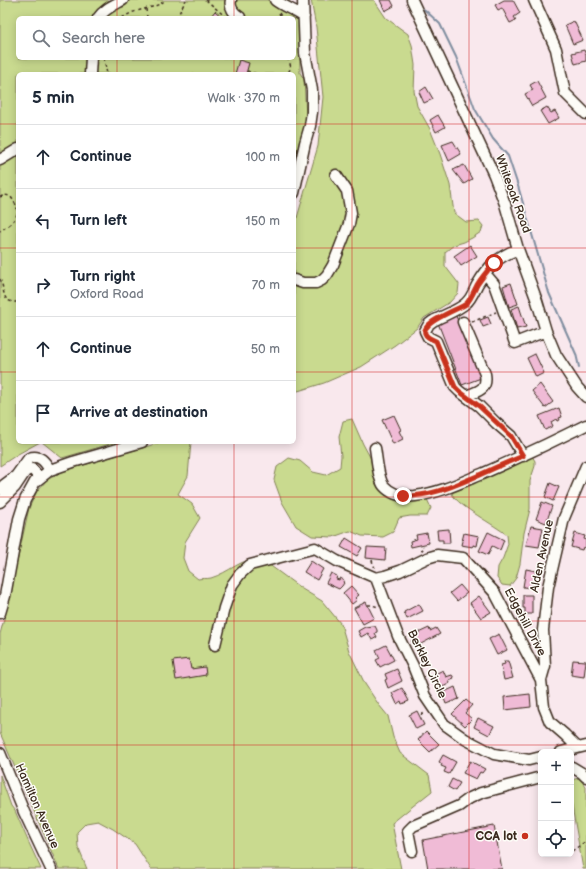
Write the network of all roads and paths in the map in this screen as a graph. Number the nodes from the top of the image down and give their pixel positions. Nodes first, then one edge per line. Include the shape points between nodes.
1 (123, 0) edge
2 (166, 0) edge
3 (186, 0) edge
4 (206, 0) edge
5 (231, 0) edge
6 (275, 0) edge
7 (302, 0) edge
8 (412, 0) edge
9 (534, 0) edge
10 (146, 9) junction
11 (100, 16) edge
12 (126, 16) edge
13 (147, 16) edge
14 (179, 16) edge
15 (225, 16) edge
16 (238, 16) edge
17 (304, 18) junction
18 (91, 60) edge
19 (104, 60) edge
20 (288, 60) edge
21 (247, 71) dead end
22 (90, 72) edge
23 (108, 72) edge
24 (250, 72) edge
25 (289, 72) edge
26 (586, 114) edge
27 (16, 150) edge
28 (0, 160) edge
29 (336, 174) dead end
30 (296, 184) edge
31 (0, 197) edge
32 (16, 206) edge
33 (16, 218) edge
34 (0, 231) edge
35 (518, 249) junction
36 (484, 274) junction
37 (0, 279) edge
38 (296, 281) edge
39 (16, 302) edge
40 (503, 310) junction
41 (464, 324) joint
42 (546, 331) junction
43 (466, 396) junction
44 (586, 397) edge
45 (586, 425) edge
46 (135, 444) edge
47 (375, 448) dead end
48 (523, 456) junction
49 (586, 466) edge
50 (50, 470) junction
51 (40, 478) junction
52 (17, 480) junction
53 (0, 489) edge
54 (0, 502) edge
55 (376, 578) junction
56 (368, 605) dead end
57 (381, 606) dead end
58 (0, 613) edge
59 (215, 645) dead end
60 (541, 680) junction
61 (427, 712) dead end
62 (421, 715) dead end
63 (582, 747) edge
64 (0, 753) edge
65 (538, 758) edge
66 (574, 768) edge
67 (538, 778) edge
68 (586, 778) edge
69 (586, 841) edge
70 (574, 850) edge
71 (412, 851) dead end
72 (51, 869) edge

1 - 11 street
2 - 10 path
3 - 14 path
4 - 15 path
5 - 16 street via 232,9
6 - 17 street
7 - 17 street
8 - 35 street, Whiteoak Road via 494,175
9 - 26 street via 556,49 565,93
10 - 12 path
10 - 13 path
17 - 30 street via 312,112
18 - 22 street
19 - 23 path
20 - 25 path via 291,66
21 - 24 path
27 - 28 street
29 - 38 street via 347,191 351,213 349,224 327,275 316,283
31 - 32 path via 10,196
33 - 34 path
35 - 36 street via 497,260
35 - 42 street, Whiteoak Road
36 - 40 street via 494,284
36 - 43 street via 466,303 433,321 426,331 428,337 436,341 455,387
37 - 39 path via 6,300
40 - 41 path
40 - 42 street via 515,342
41 - 43 street via 486,379 482,389
42 - 44 street, Whiteoak Road via 556,355
43 - 48 street via 511,436
45 - 48 street
46 - 50 street
47 - 48 street via 381,481 394,493 403,496 427,494 450,488
49 - 60 street, Alden Avenue via 564,518 548,587 543,630 545,666
50 - 51 street
50 - 52 street via 45,461 39,457 32,457
51 - 52 street via 32,469
51 - 58 street via 25,500 19,518
52 - 53 street
52 - 54 street
55 - 59 street via 315,548 250,565 232,585
55 - 60 street, Edgehill Drive via 400,571 427,558 463,558 495,593
55 - 65 street, Berkley Circle via 425,696 444,724 465,739 494,754 529,760
56 - 57 path via 376,608
60 - 63 street via 544,707 550,722
61 - 62 path
64 - 72 street, Hamilton Avenue
66 - 68 street
67 - 71 street via 481,793 459,806 413,826 408,831
69 - 70 path

